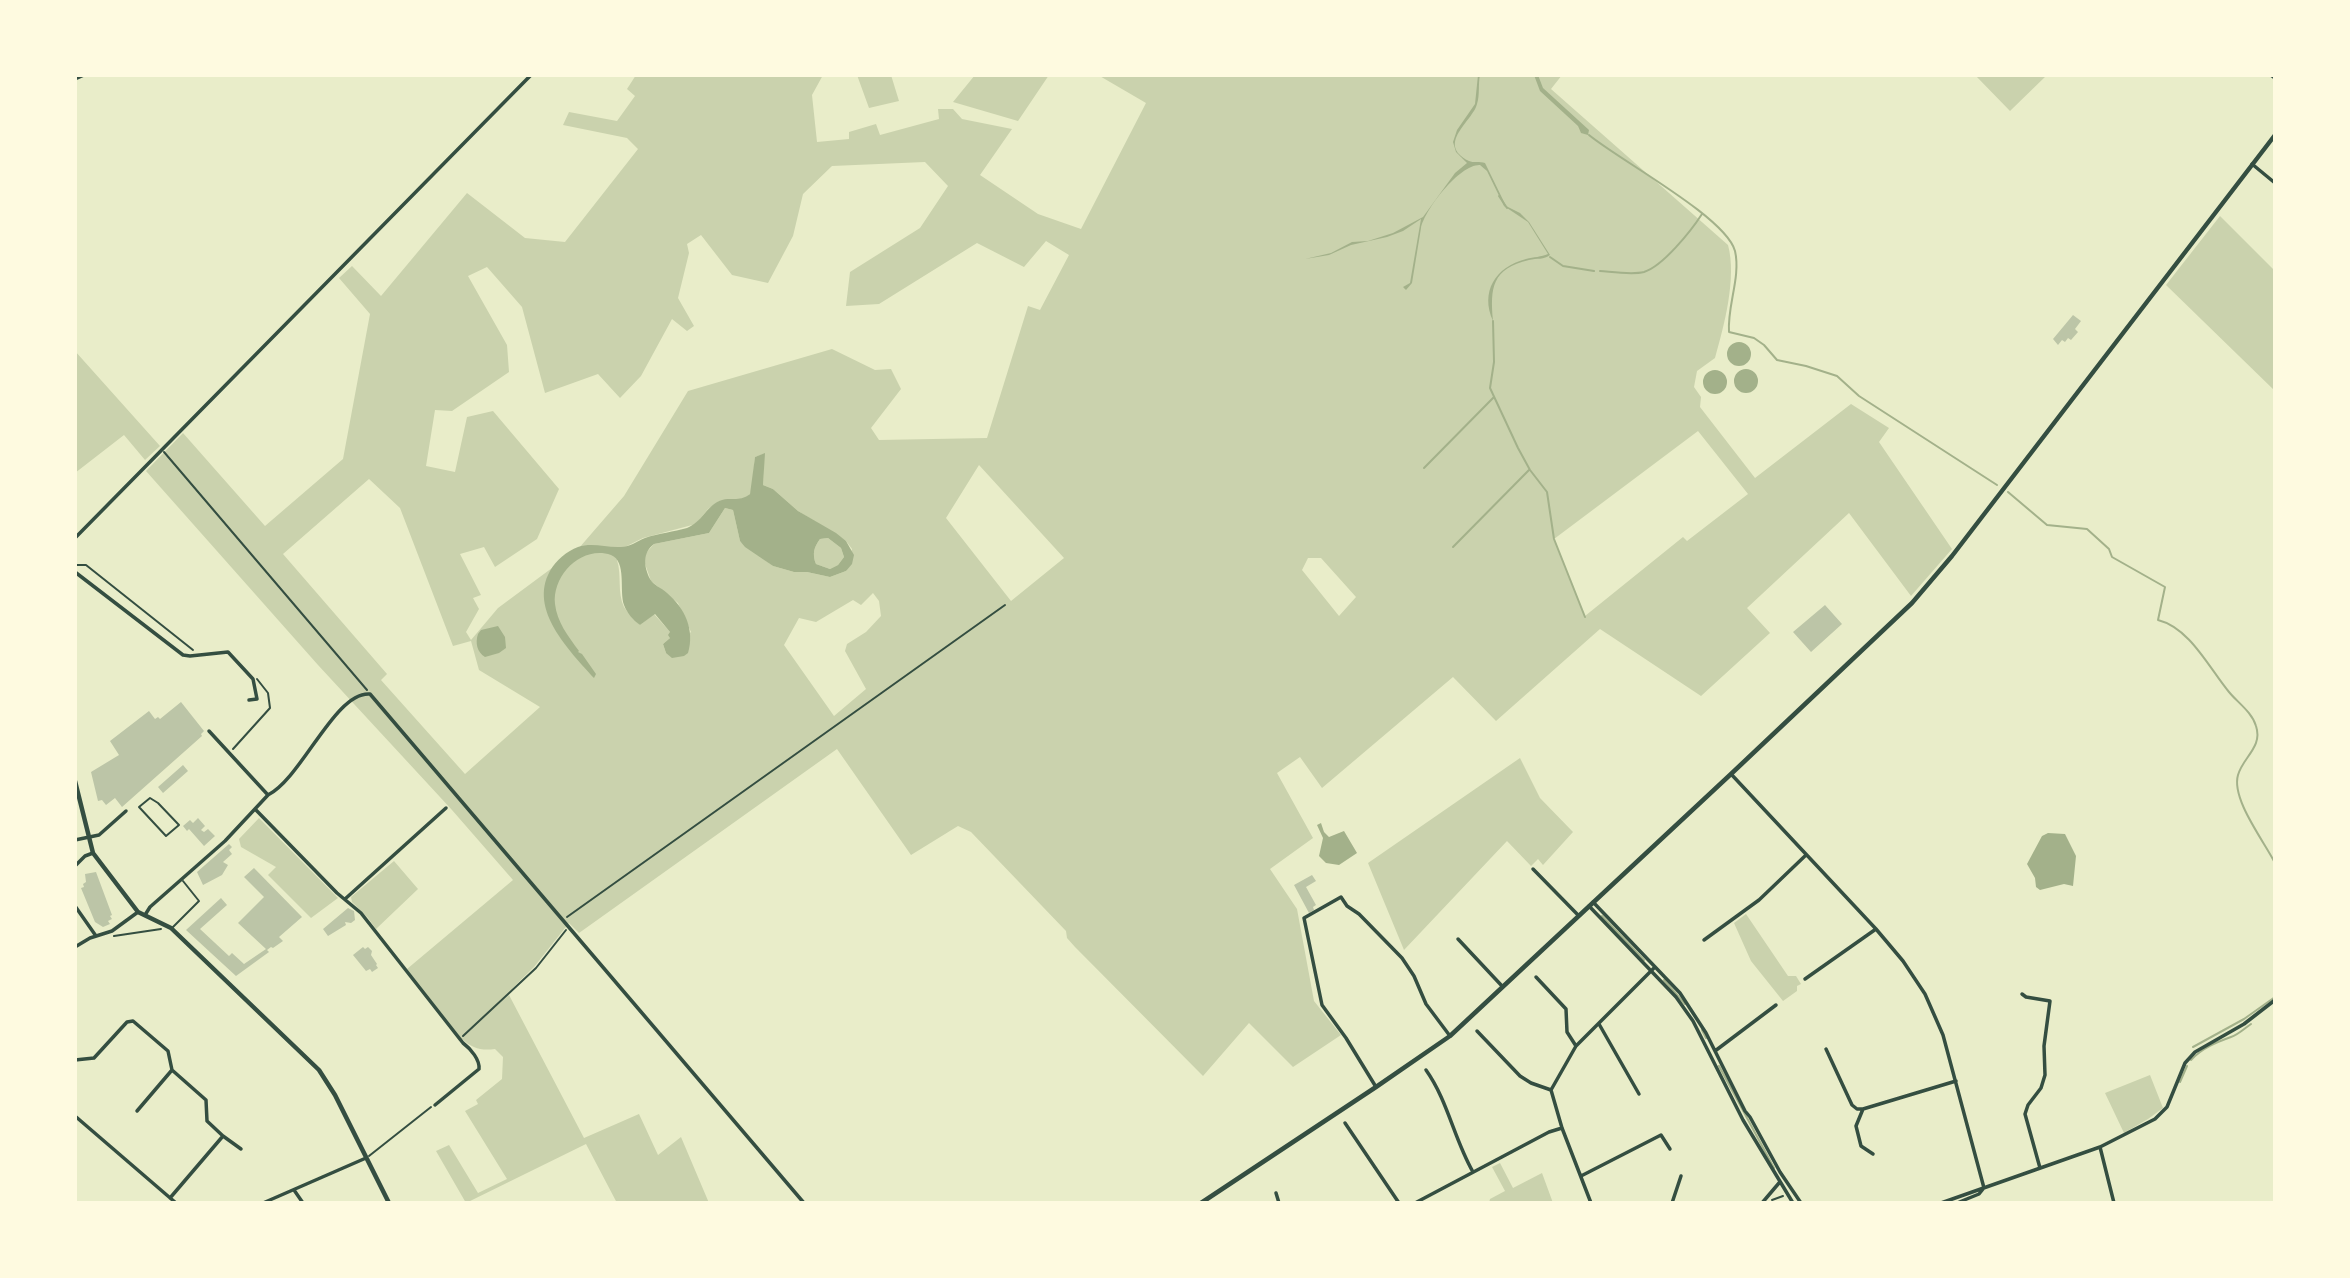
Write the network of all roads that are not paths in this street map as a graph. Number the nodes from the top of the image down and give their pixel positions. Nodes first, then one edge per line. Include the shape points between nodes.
1 (84, 75) edge
2 (531, 75) edge
3 (75, 79) edge
4 (2275, 135) edge
5 (2252, 164) junction
6 (2275, 183) edge
7 (75, 538) edge
8 (75, 572) edge
9 (265, 697) dead end
10 (257, 699) junction
11 (249, 700) dead end
12 (209, 731) dead end
13 (1731, 774) junction
14 (75, 781) edge
15 (268, 796) junction
16 (139, 807) joint
17 (446, 807) dead end
18 (255, 809) junction
19 (126, 811) dead end
20 (89, 837) junction
21 (75, 840) edge
22 (93, 853) junction
23 (1806, 855) junction
24 (75, 866) edge
25 (1534, 869) dead end
26 (181, 879) junction
27 (345, 899) junction
28 (1591, 904) junction
29 (75, 906) edge
30 (138, 912) junction
31 (1578, 915) junction
32 (143, 916) junction
33 (171, 928) junction
34 (1876, 929) junction
35 (96, 936) junction
36 (1458, 939) dead end
37 (1704, 940) dead end
38 (75, 947) edge
39 (1655, 967) junction
40 (1651, 972) junction
41 (1536, 976) dead end
42 (1805, 979) dead end
43 (1502, 986) junction
44 (2022, 994) dead end
45 (2275, 1000) edge
46 (1776, 1005) dead end
47 (1599, 1024) junction
48 (1477, 1031) dead end
49 (1450, 1035) junction
50 (1576, 1046) junction
51 (1826, 1049) dead end
52 (1712, 1053) junction
53 (75, 1059) edge
54 (172, 1070) junction
55 (1426, 1070) dead end
56 (1955, 1081) junction
57 (1376, 1087) junction
58 (1551, 1090) junction
59 (1639, 1094) dead end
60 (435, 1105) road end
61 (1863, 1108) junction
62 (137, 1111) dead end
63 (75, 1116) edge
64 (1345, 1123) dead end
65 (1562, 1128) junction
66 (223, 1136) junction
67 (2100, 1147) junction
68 (241, 1149) dead end
69 (1670, 1149) dead end
70 (1873, 1154) dead end
71 (366, 1158) junction
72 (2040, 1168) junction
73 (1473, 1172) junction
74 (1581, 1176) junction
75 (1681, 1176) dead end
76 (1785, 1180) junction
77 (1780, 1183) junction
78 (1984, 1188) junction
79 (294, 1189) junction
80 (1276, 1193) dead end
81 (170, 1198) junction
82 (1424, 1201) edge
83 (176, 1203) edge
84 (263, 1203) edge
85 (303, 1203) edge
86 (388, 1203) edge
87 (804, 1203) edge
88 (1200, 1203) edge
89 (1279, 1203) edge
90 (1399, 1203) edge
91 (1415, 1203) edge
92 (1591, 1203) edge
93 (1672, 1203) edge
94 (1762, 1203) edge
95 (1793, 1203) edge
96 (1801, 1203) edge
97 (1941, 1203) edge
98 (1957, 1203) edge
99 (2114, 1203) edge

1 - 3 street
2 - 7 street
4 - 5 street
5 - 6 street
5 - 13 street via 1925,589
8 - 10 street via 183,655 231,654 253,679
9 - 10 street
10 - 11 street
12 - 15 street
13 - 23 street
13 - 28 street
14 - 20 street
15 - 18 street
15 - 87 street via 292,774 331,720 362,693 370,694
16 - 16 lane via 150,798 179,825 166,836
17 - 27 street
18 - 26 street
18 - 27 street
19 - 20 street via 99,835
20 - 21 street
20 - 22 street
22 - 24 street
22 - 30 street
23 - 34 street
23 - 37 street via 1759,900
25 - 31 street
26 - 32 street
26 - 33 lane via 199,901
27 - 60 street via 361,913 480,1067
28 - 31 street
28 - 39 street
28 - 40 street
29 - 35 street
30 - 32 street
30 - 35 street via 112,931
31 - 43 street
32 - 33 street
33 - 71 street via 319,1070
34 - 42 street
34 - 56 street via 1925,994 1943,1035
35 - 38 street
36 - 43 street
39 - 40 street
39 - 52 street via 1700,1023
40 - 47 street
40 - 52 street via 1676,997
41 - 50 street via 1566,1009 1567,1032
43 - 49 street
44 - 72 street via 2050,1001 2045,1075 2025,1114
45 - 67 street via 2195,1052 2185,1063 2167,1107 2155,1119
46 - 52 street
47 - 50 street
47 - 59 street
48 - 58 street via 1520,1076
49 - 57 street
49 - 57 street via 1426,1004 1402,958 1341,897 1304,918 1322,1005
50 - 58 street
51 - 61 street via 1852,1105
52 - 76 street
52 - 77 street via 1743,1120
53 - 54 street via 94,1058 133,1021 168,1051
54 - 62 street
54 - 66 street via 206,1100 207,1121
55 - 73 street via 1439,1089
56 - 61 street
56 - 78 street
57 - 88 street
58 - 65 street
61 - 70 street via 1856,1126 1861,1146
63 - 81 street
64 - 90 street
65 - 73 street
65 - 74 street
66 - 68 street
66 - 81 street
67 - 72 street
67 - 99 street
69 - 74 street via 1661,1135
71 - 79 street
71 - 86 street
72 - 78 street
73 - 82 street
74 - 92 street
75 - 93 street
76 - 77 street
76 - 96 street
77 - 94 street
77 - 95 street
78 - 97 street
78 - 98 street
79 - 84 street
79 - 85 street
80 - 89 street
81 - 83 street
82 - 91 street

